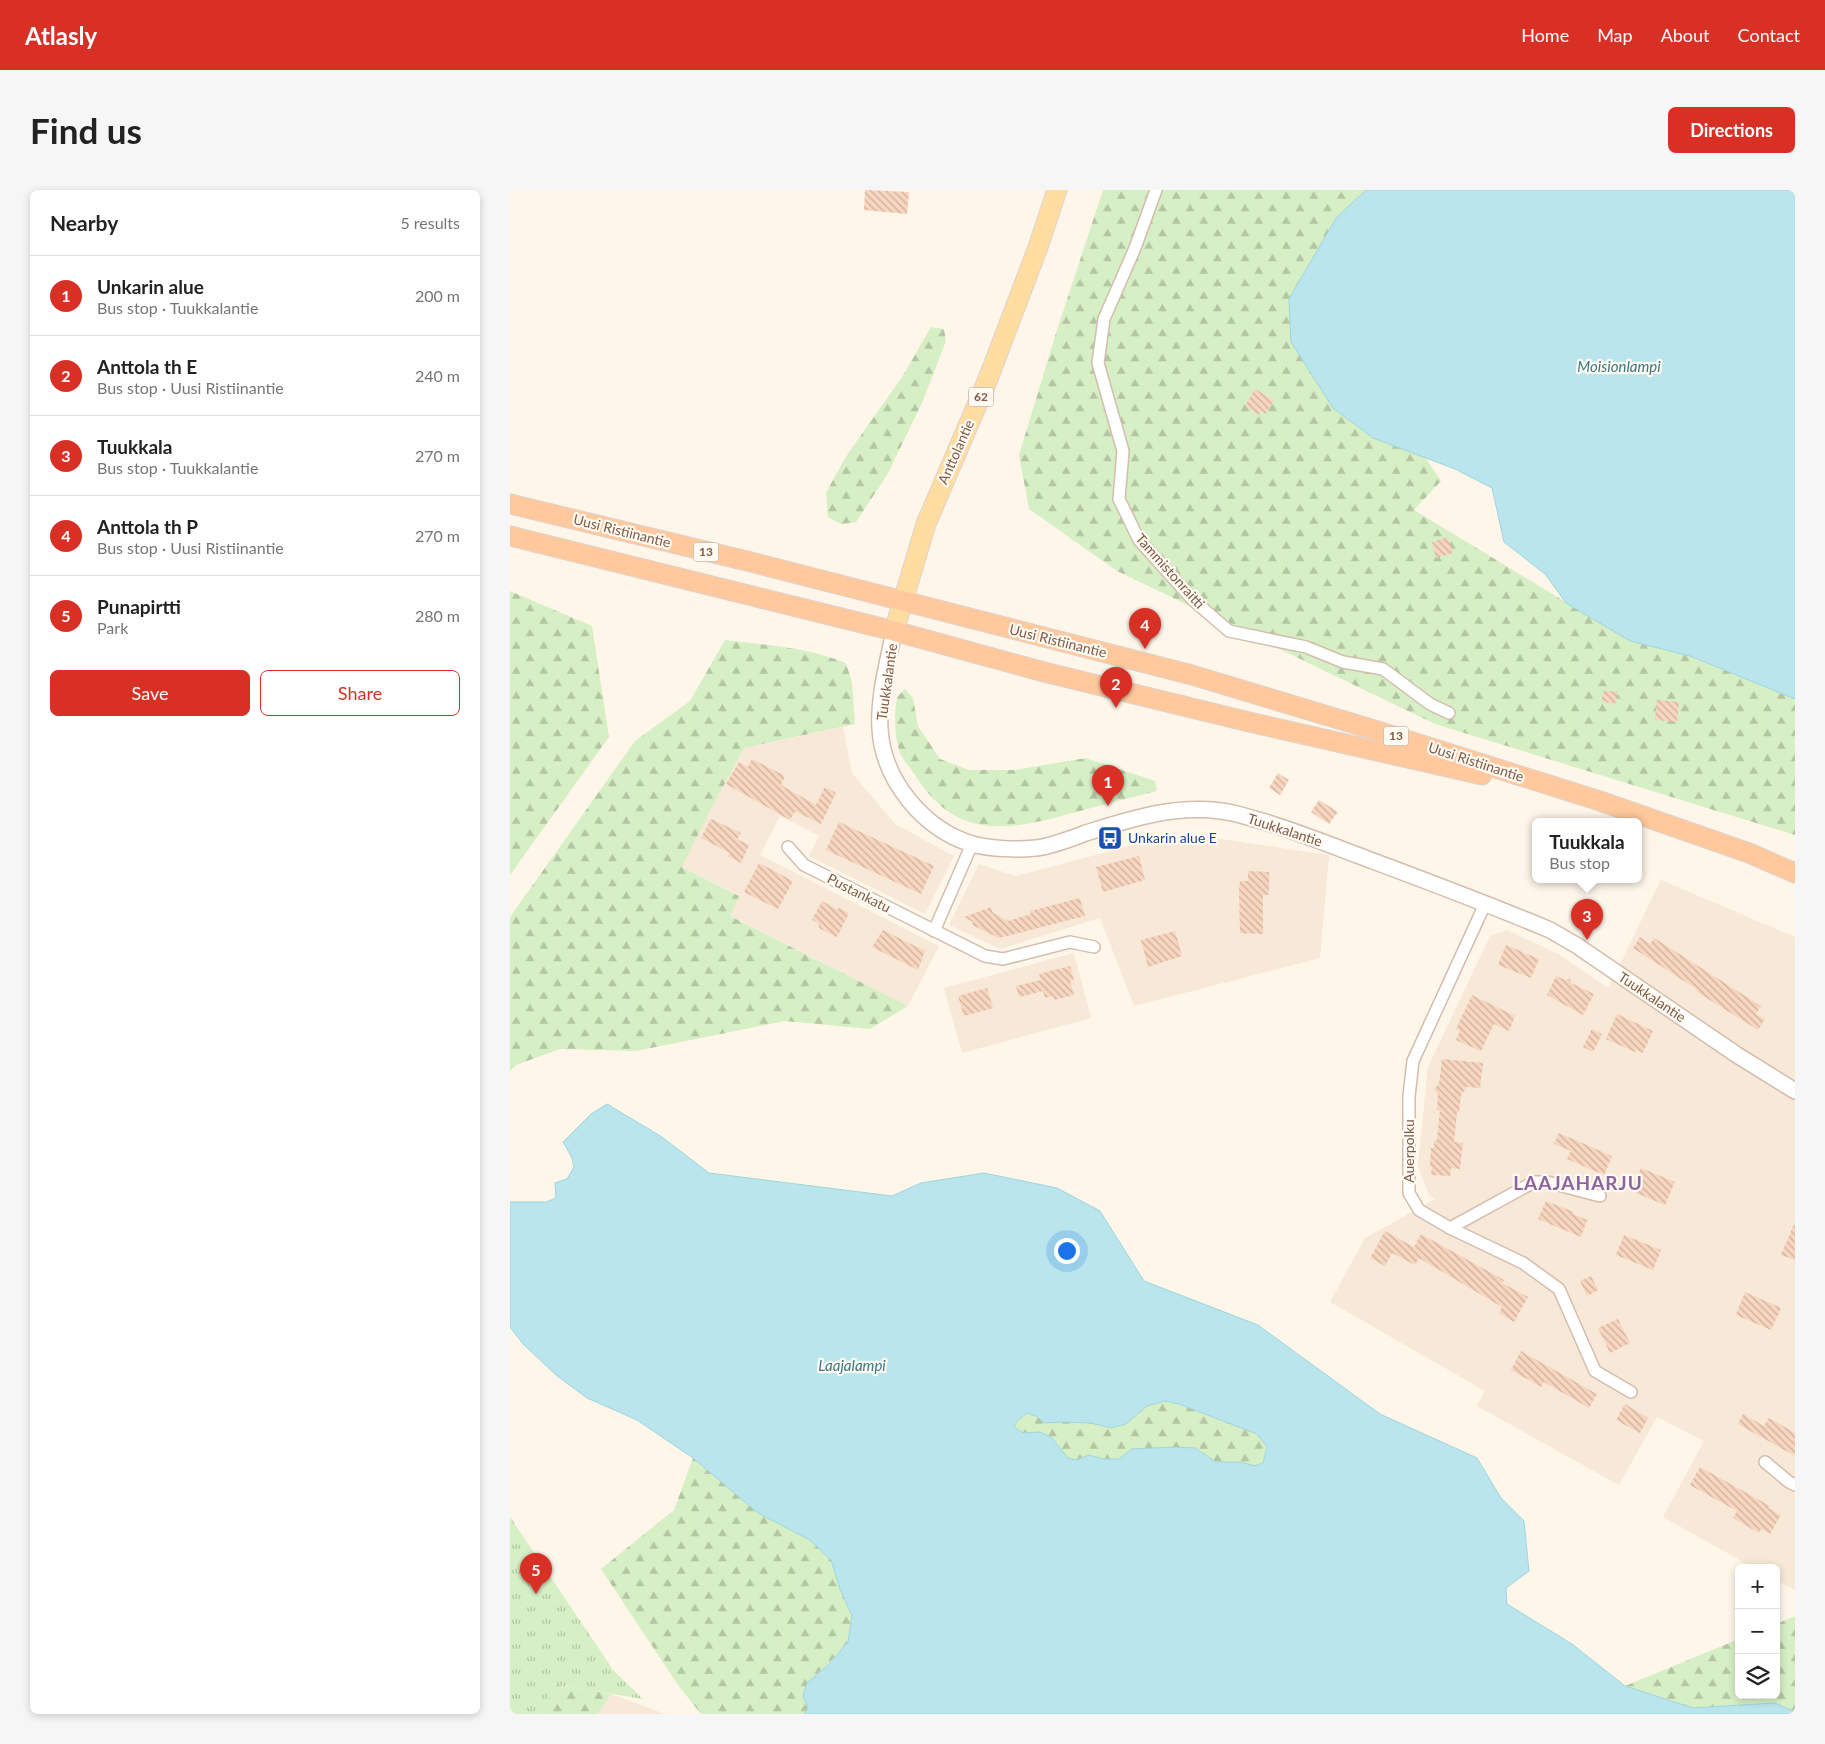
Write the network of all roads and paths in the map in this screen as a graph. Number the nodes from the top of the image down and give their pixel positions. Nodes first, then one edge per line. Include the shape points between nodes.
1 (1056, 190) edge
2 (1156, 190) edge
3 (510, 504) edge
4 (510, 536) edge
5 (902, 602) junction
6 (894, 631) junction
7 (1448, 713) dead end
8 (1600, 801) junction
9 (972, 844) junction
10 (788, 848) dead end
11 (1795, 874) edge
12 (1485, 904) junction
13 (934, 931) junction
14 (1094, 947) dead end
15 (1795, 1091) edge
16 (1600, 1196) dead end
17 (1450, 1228) junction
18 (1631, 1392) dead end
19 (1765, 1462) dead end
20 (1795, 1485) edge

1 - 5 main road, Anttolantie / 62 via 988,379 926,524
2 - 7 street, Tammistonraitti via 1104,319 1098,363 1123,452 1119,499 1139,540 1193,600 1230,631 1306,647 1343,662 1384,669 1430,704
3 - 5 highway, Uusi Ristiinantie / 13
4 - 6 highway, Uusi Ristiinantie / 13
5 - 6 main road, 62
5 - 8 highway, Uusi Ristiinantie / 13 via 1192,675
6 - 8 highway, Uusi Ristiinantie / 13 via 1245,721
6 - 9 street, Tuukkalantie via 880,709 883,748 891,770 900,788 925,818
8 - 11 highway, Uusi Ristiinantie / 13 via 1749,854
9 - 12 street, Tuukkalantie via 1035,848 1163,811 1224,811 1288,828
9 - 13 street
10 - 13 street, Pustankatu via 804,865
12 - 15 street, Tuukkalantie via 1570,941
12 - 17 street, Auerpolku via 1413,1061 1409,1096 1409,1194 1419,1210
13 - 14 street, Pustankatu via 985,956 1003,959 1070,942
16 - 17 street via 1547,1182 1534,1182
17 - 18 street, Auerpolku via 1523,1263 1559,1289 1595,1371
19 - 20 street

